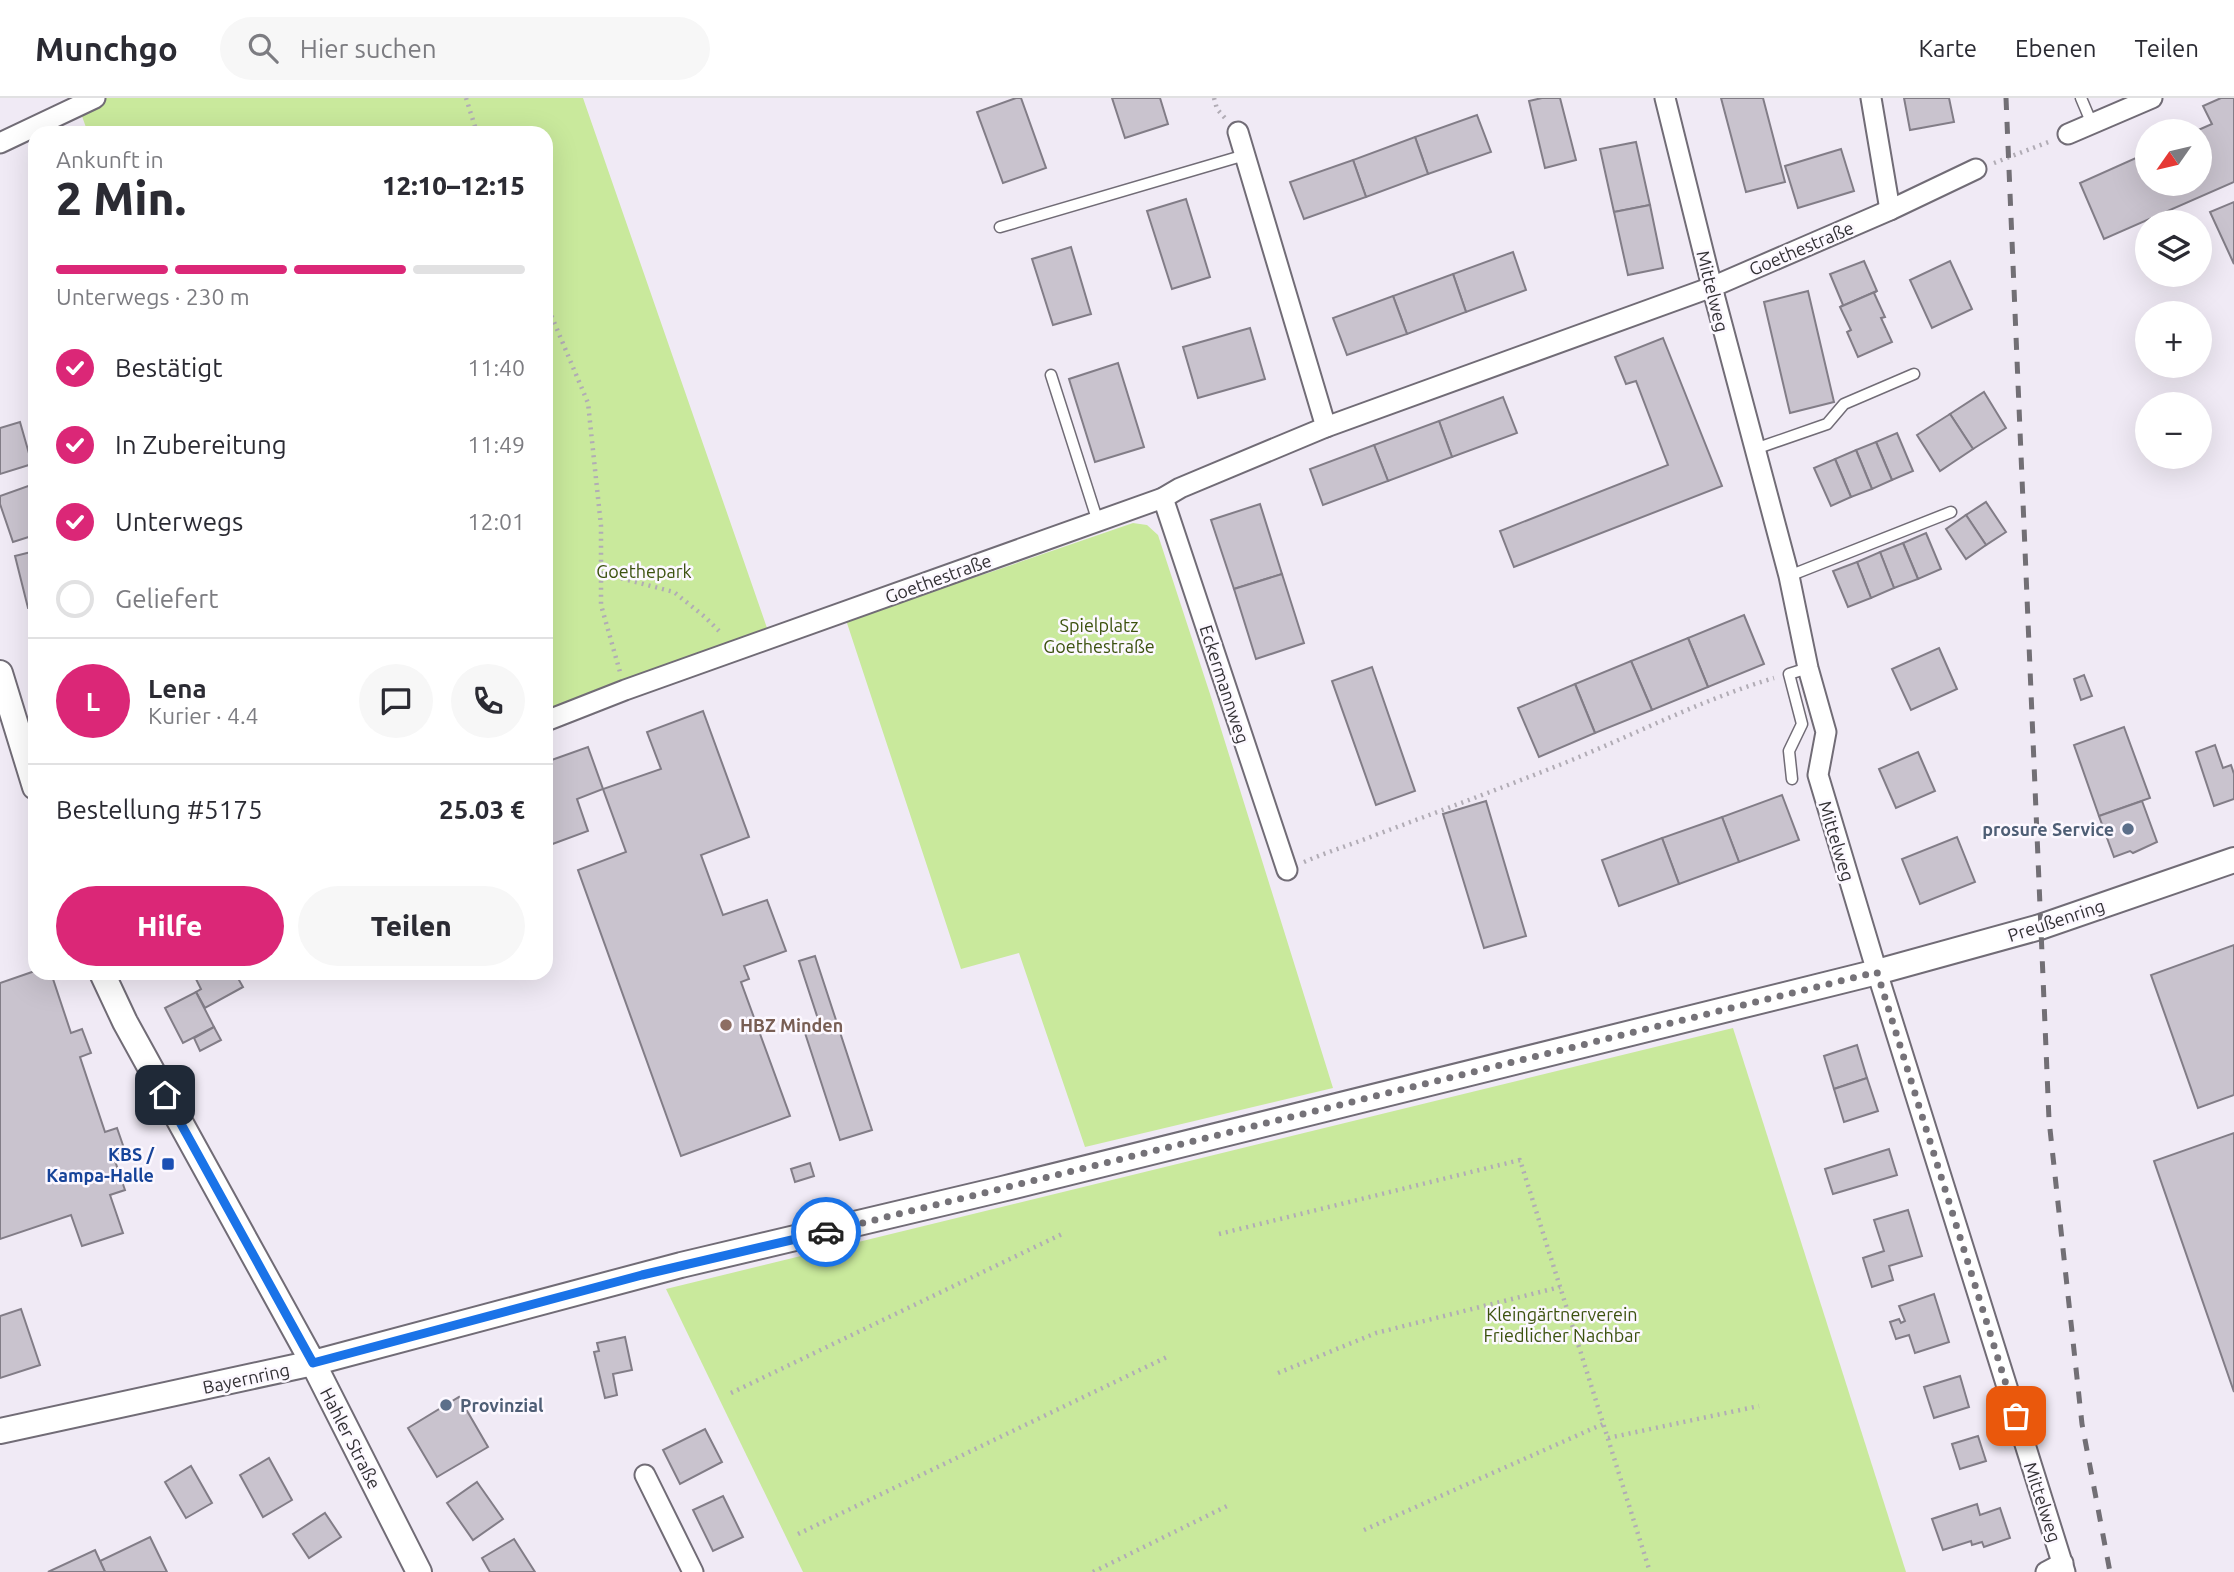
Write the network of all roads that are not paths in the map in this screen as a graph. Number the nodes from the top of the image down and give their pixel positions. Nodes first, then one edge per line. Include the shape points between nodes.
1 (95, 98) edge
2 (1665, 98) edge
3 (1871, 98) edge
4 (2081, 98) edge
5 (2152, 98) edge
6 (2092, 124) junction
7 (37, 126) edge
8 (28, 130) edge
9 (1238, 132) dead end
10 (2068, 134) road end
11 (0, 144) edge
12 (1245, 155) junction
13 (1976, 169) road end
14 (1889, 210) junction
15 (1000, 226) dead end
16 (1712, 287) junction
17 (1914, 374) dead end
18 (1051, 375) dead end
19 (1326, 427) junction
20 (1755, 449) junction
21 (1163, 498) junction
22 (1951, 512) dead end
23 (1098, 522) junction
24 (1789, 576) junction
25 (1808, 668) junction
26 (0, 673) edge
27 (553, 718) edge
28 (28, 764) edge
29 (1792, 779) dead end
30 (2234, 860) edge
31 (1287, 870) road end
32 (1877, 972) junction
33 (105, 980) edge
34 (313, 1363) junction
35 (0, 1431) edge
36 (645, 1475) dead end
37 (2058, 1569) edge
38 (419, 1572) edge
39 (693, 1572) edge

1 - 7 street
2 - 16 street, Mittelweg
3 - 14 street
4 - 6 lane
5 - 6 street
6 - 10 street
8 - 11 street
9 - 12 street
12 - 15 lane
12 - 19 street
13 - 14 street, Goethestraße
14 - 16 street, Goethestraße
16 - 19 street, Goethestraße
16 - 20 street, Mittelweg
17 - 20 lane via 1844,404 1827,424
18 - 23 lane
19 - 21 street, Goethestraße
20 - 24 street, Mittelweg
21 - 23 street, Goethestraße
21 - 31 street, Eckermannweg
22 - 24 lane
23 - 27 street, Goethestraße
24 - 25 street, Mittelweg
25 - 29 lane via 1789,674 1802,724 1789,751
25 - 32 street, Mittelweg via 1826,732 1818,775
26 - 28 street
30 - 32 street, Preußenring via 2040,927
32 - 34 street, Bayernring via 681,1265
32 - 37 street, Mittelweg
33 - 34 street, Hahler Straße
34 - 35 street, Bayernring
34 - 38 street, Hahler Straße
36 - 39 street

